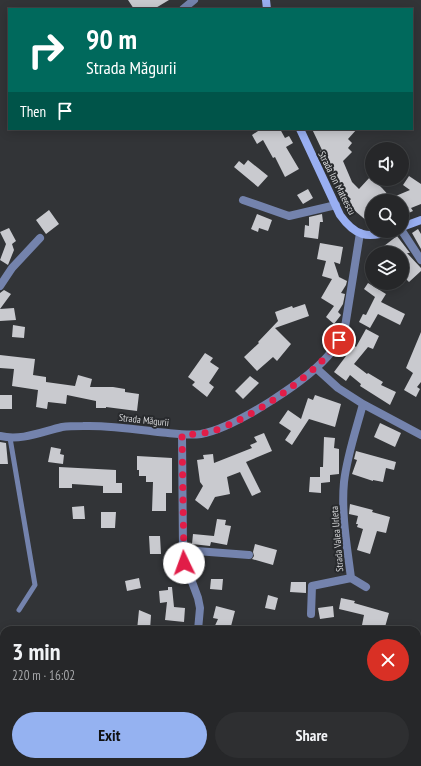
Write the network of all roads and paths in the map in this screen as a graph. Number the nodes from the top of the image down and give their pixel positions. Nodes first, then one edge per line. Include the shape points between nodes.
1 (194, 0) edge
2 (184, 8) edge
3 (300, 130) edge
4 (243, 200) dead end
5 (336, 206) junction
6 (421, 220) edge
7 (409, 225) edge
8 (360, 233) junction
9 (365, 235) edge
10 (40, 238) dead end
11 (407, 238) edge
12 (421, 260) edge
13 (0, 286) edge
14 (316, 368) junction
15 (363, 404) junction
16 (182, 435) junction
17 (421, 435) edge
18 (0, 436) edge
19 (10, 438) junction
20 (183, 550) junction
21 (249, 555) dead end
22 (351, 578) junction
23 (366, 587) dead end
24 (19, 610) dead end
25 (311, 614) dead end
26 (198, 626) edge

1 - 2 street
3 - 5 main road, Strada Ion Mateescu
4 - 5 street via 289,216
5 - 8 main road, Strada Ion Mateescu via 345,222
6 - 7 main road
8 - 9 main road
8 - 14 street, Strada Măgurii via 345,327 332,351
10 - 13 street via 12,268
11 - 12 street
14 - 15 street via 338,388
14 - 16 street, Strada Măgurii via 256,411 214,430
15 - 17 street
15 - 22 street, Strada Valea Urleta via 344,482 344,522
16 - 19 street, Strada Măgurii via 121,427 86,426 64,427
16 - 20 street
18 - 19 street, Strada Măgurii
19 - 24 lane via 35,585
20 - 21 street
20 - 26 street via 184,563 198,598
22 - 23 street
22 - 25 street via 312,586

